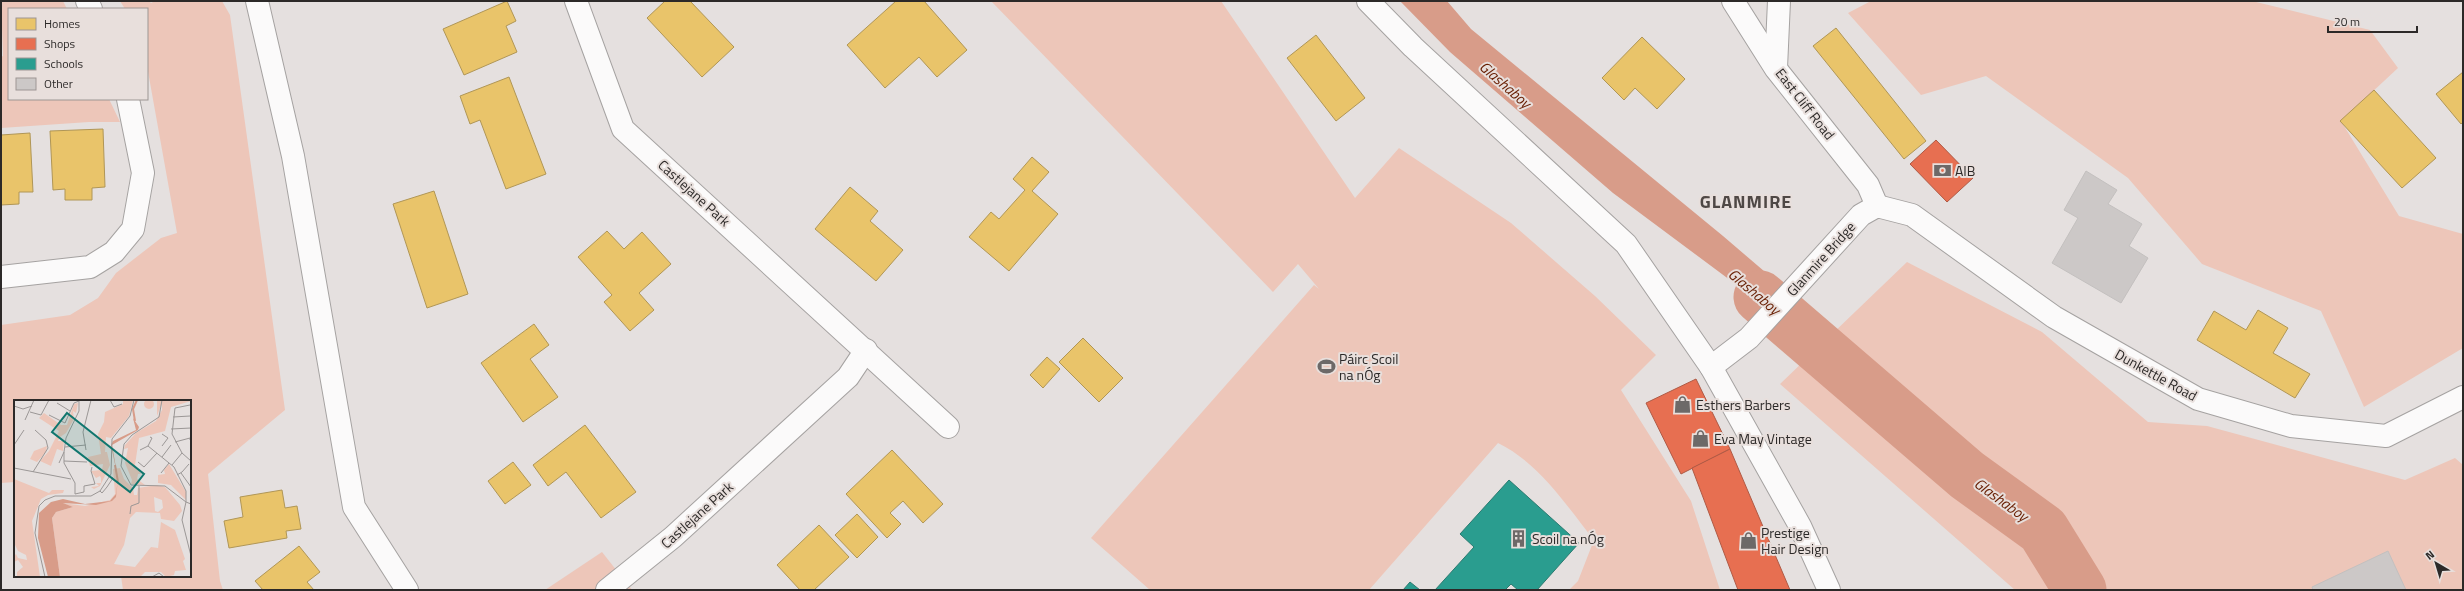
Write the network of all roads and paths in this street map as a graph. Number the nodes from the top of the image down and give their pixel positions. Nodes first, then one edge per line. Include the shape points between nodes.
1 (257, 1) edge
2 (576, 1) edge
3 (1368, 1) edge
4 (1733, 1) edge
5 (1779, 1) edge
6 (1776, 68) junction
7 (128, 100) edge
8 (1869, 211) junction
9 (1, 277) edge
10 (866, 350) junction
11 (1711, 367) junction
12 (2463, 397) edge
13 (948, 427) dead end
14 (407, 590) edge
15 (607, 590) edge
16 (1829, 590) edge

1 - 14 street via 293,156 354,507
2 - 10 street, Castlejane Park via 623,129
3 - 11 street via 1413,48 1626,244
4 - 6 street, East Cliff Road
5 - 6 street
6 - 8 street, East Cliff Road via 1868,185
7 - 9 street via 142,173 133,229 114,252 90,267
8 - 11 street, Glanmire Bridge via 1749,338
8 - 12 street, Dunkettle Road via 1912,215 2054,317 2198,399 2291,426 2386,436
10 - 13 street, Castlejane Park
10 - 15 street, Castlejane Park via 848,377 673,537
11 - 16 street via 1800,526

